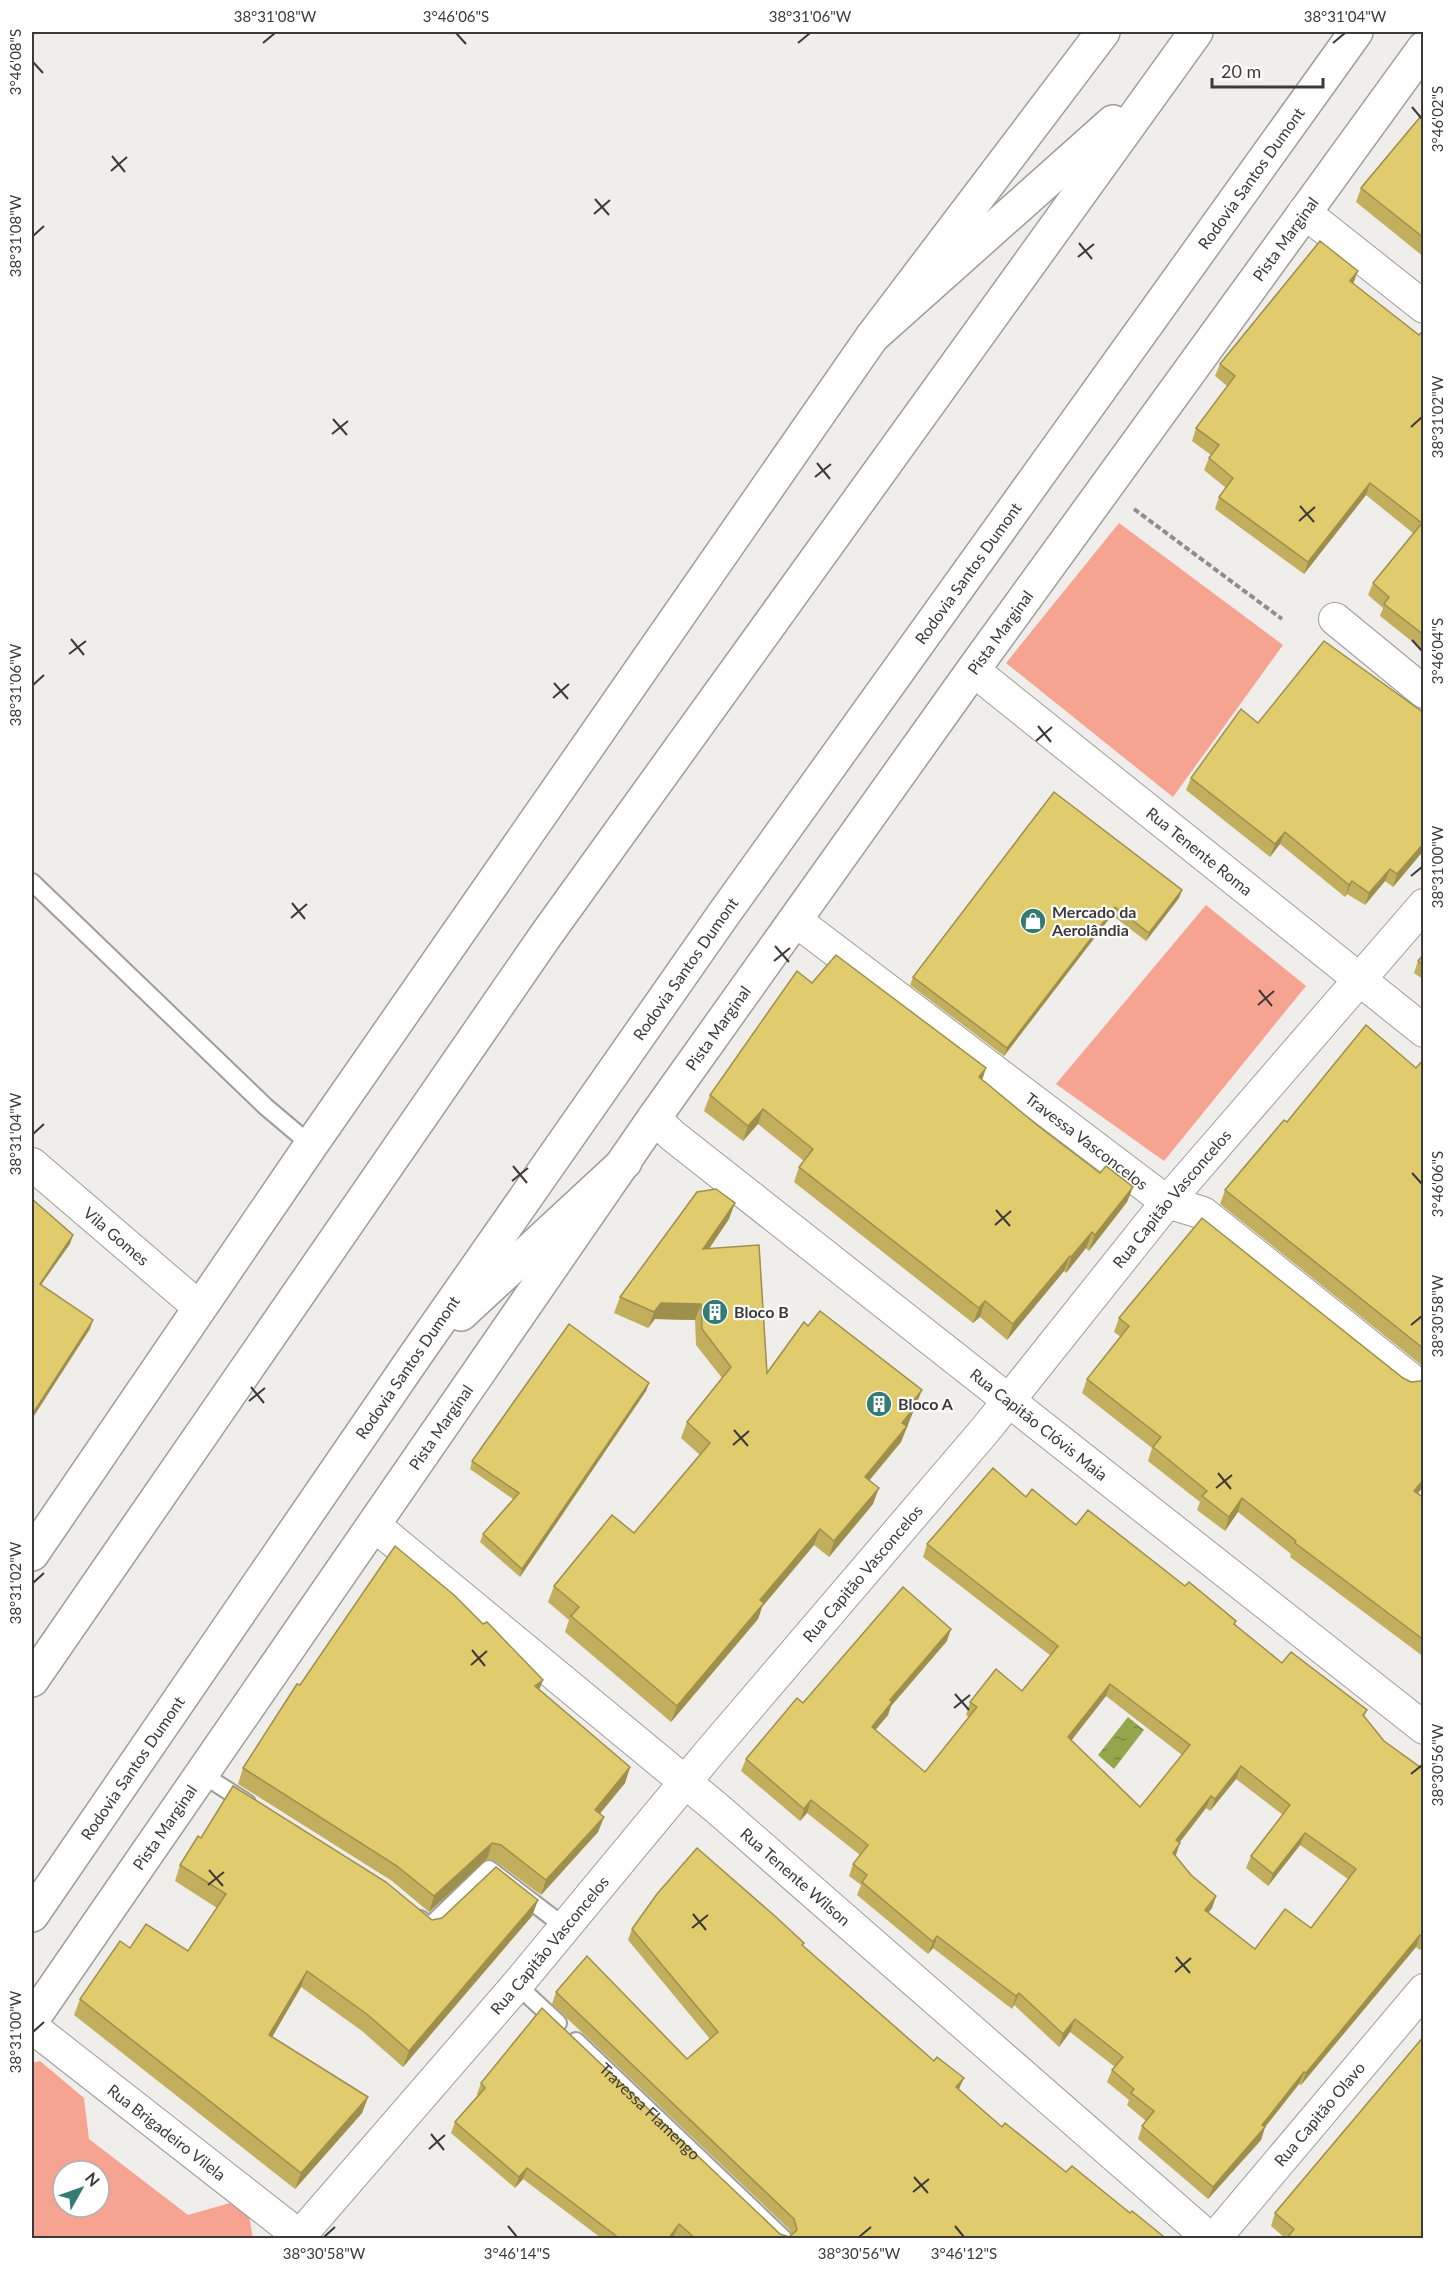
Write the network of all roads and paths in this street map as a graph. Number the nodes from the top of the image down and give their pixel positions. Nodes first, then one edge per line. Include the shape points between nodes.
1 (1104, 32) edge
2 (1197, 32) edge
3 (1356, 32) edge
4 (1424, 48) edge
5 (1159, 81) junction
6 (1304, 212) junction
7 (1424, 307) edge
8 (872, 337) junction
9 (1105, 487) junction
10 (1282, 619) dead end
11 (1335, 619) dead end
12 (973, 670) junction
13 (1424, 692) edge
14 (32, 882) edge
15 (1424, 905) edge
16 (795, 920) junction
17 (1359, 980) junction
18 (1424, 1032) edge
19 (654, 1119) junction
20 (311, 1145) junction
21 (625, 1162) junction
22 (32, 1164) edge
23 (1167, 1202) junction
24 (200, 1308) junction
25 (415, 1356) junction
26 (1409, 1378) edge
27 (1008, 1402) junction
28 (374, 1526) junction
29 (32, 1554) edge
30 (32, 1680) edge
31 (1424, 1728) edge
32 (202, 1774) junction
33 (684, 1784) junction
34 (257, 1809) edge
35 (403, 1904) edge
36 (32, 1915) edge
37 (565, 1927) junction
38 (517, 1985) junction
39 (1424, 1990) edge
40 (32, 2020) edge
41 (32, 2027) edge
42 (300, 2238) edge
43 (783, 2238) edge
44 (1209, 2238) edge
45 (1215, 2238) edge

1 - 8 main road
2 - 5 main road
3 - 25 main road, Rodovia Santos Dumont via 737,896
4 - 6 main road, Pista Marginal
5 - 8 main road
5 - 30 main road via 546,936
6 - 7 street
6 - 9 main road, Pista Marginal
8 - 20 main road
9 - 10 path
9 - 12 main road, Pista Marginal
11 - 13 street
12 - 16 main road, Pista Marginal
12 - 17 street, Rua Tenente Roma
14 - 20 lane via 266,1107
15 - 17 street, Rua Capitão Vasconcelos
16 - 19 main road, Pista Marginal
16 - 23 street, Travessa Vasconcelos
17 - 18 street, Rua Tenente Roma
17 - 23 street, Rua Capitão Vasconcelos
19 - 21 main road, Pista Marginal
19 - 27 street, Rua Capitão Clóvis Maia
20 - 24 main road
21 - 25 main road
21 - 28 main road, Pista Marginal
22 - 24 street, Vila Gomes
23 - 26 street, Travessa Vasconcelos via 1203,1213
23 - 27 street, Rua Capitão Vasconcelos
24 - 29 main road
25 - 36 main road, Rodovia Santos Dumont
27 - 31 street, Rua Capitão Clóvis Maia
27 - 33 street, Rua Capitão Vasconcelos
28 - 32 main road, Pista Marginal
28 - 33 street, Rua Tenente Wilson
32 - 34 lane
32 - 40 main road, Pista Marginal
33 - 37 street, Rua Capitão Vasconcelos
33 - 44 street, Rua Tenente Wilson via 719,1810
35 - 37 lane via 429,1926 489,1869
37 - 38 street, Rua Capitão Vasconcelos
38 - 42 street, Rua Capitão Vasconcelos
38 - 43 lane, Travessa Flamengo
39 - 45 street, Rua Capitão Olavo
41 - 42 street, Rua Brigadeiro Vilela

